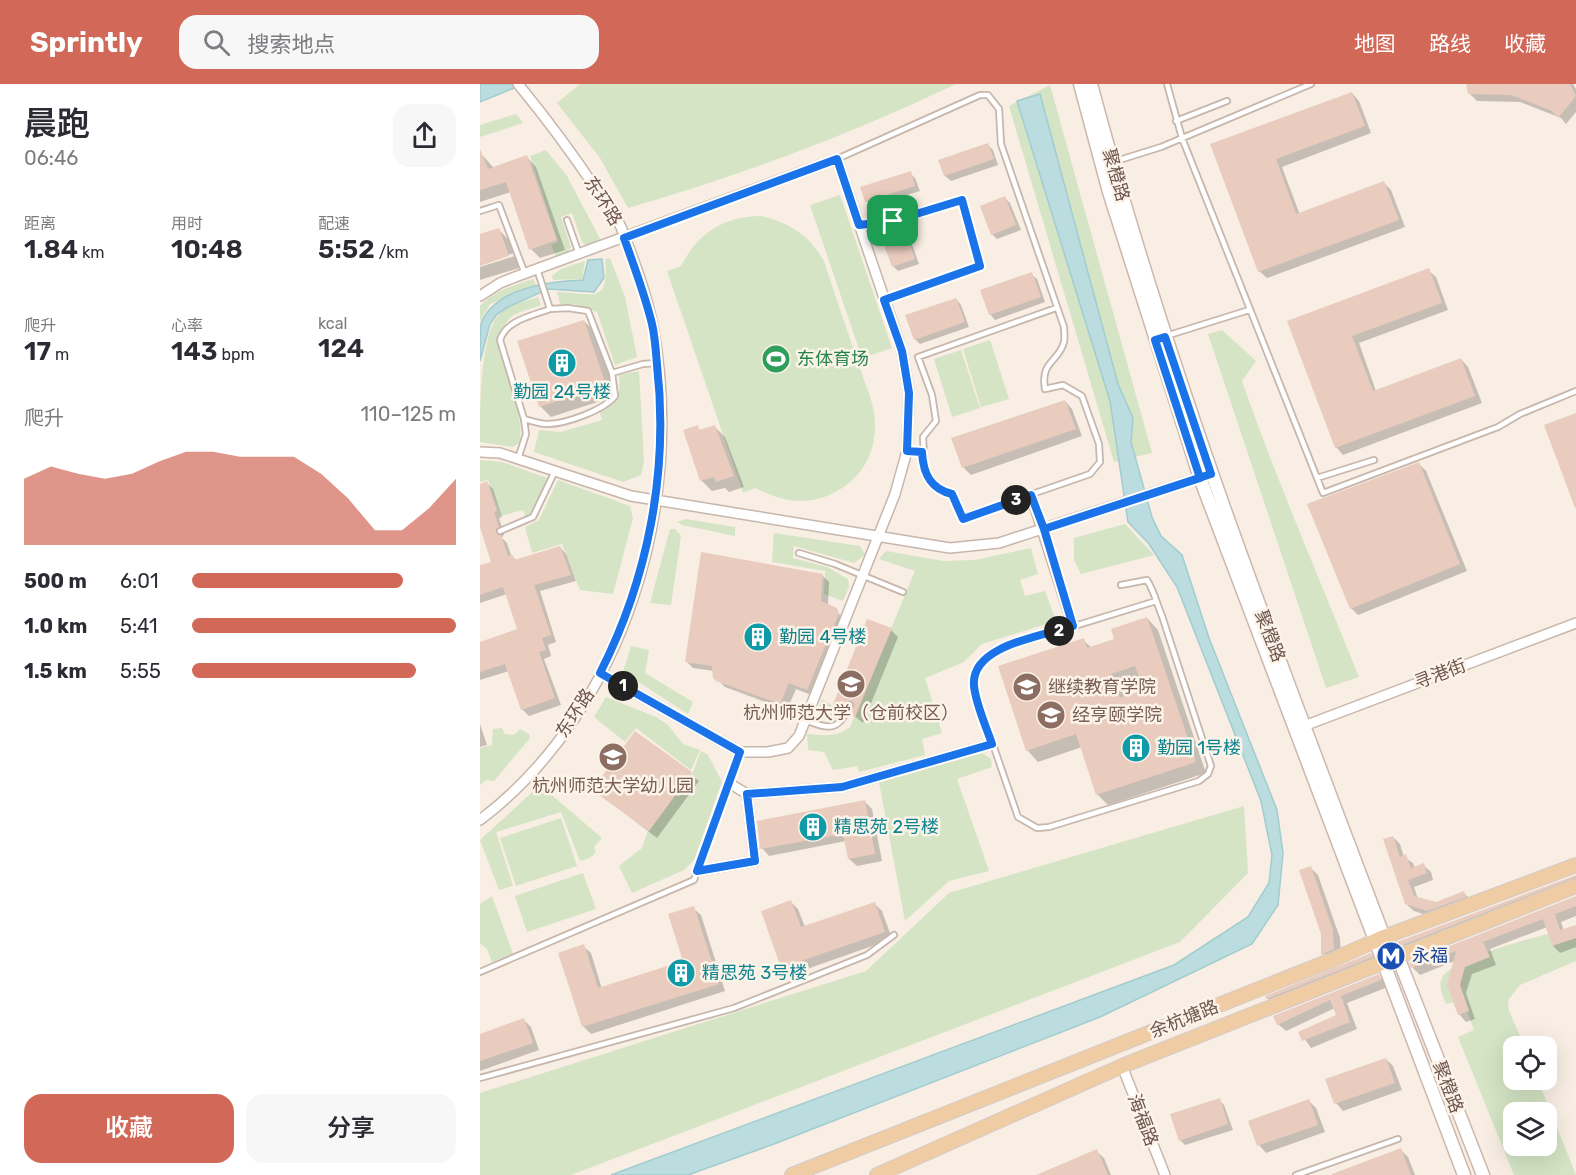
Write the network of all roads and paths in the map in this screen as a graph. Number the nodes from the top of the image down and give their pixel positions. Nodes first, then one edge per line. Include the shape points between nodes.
1 (518, 84) edge
2 (1080, 84) edge
3 (1091, 84) edge
4 (1167, 84) edge
5 (1311, 84) edge
6 (1227, 101) dead end
7 (1176, 121) junction
8 (1182, 138) junction
9 (837, 159) junction
10 (1107, 164) junction
11 (480, 211) edge
12 (567, 220) dead end
13 (859, 225) junction
14 (624, 238) junction
15 (579, 254) junction
16 (537, 269) junction
17 (525, 274) junction
18 (480, 296) edge
19 (884, 300) junction
20 (1056, 308) junction
21 (550, 309) junction
22 (1249, 310) junction
23 (1160, 338) junction
24 (918, 357) junction
25 (903, 358) junction
26 (657, 363) junction
27 (612, 373) junction
28 (1576, 392) edge
29 (524, 419) junction
30 (907, 451) junction
31 (480, 452) edge
32 (922, 452) junction
33 (518, 459) junction
34 (1374, 460) dead end
35 (555, 471) junction
36 (1205, 476) junction
37 (1317, 478) junction
38 (1031, 495) junction
39 (655, 500) junction
40 (1044, 529) junction
41 (500, 531) dead end
42 (878, 537) junction
43 (799, 553) dead end
44 (862, 577) junction
45 (1121, 585) dead end
46 (903, 592) dead end
47 (1156, 601) junction
48 (1576, 623) edge
49 (1073, 626) junction
50 (600, 673) junction
51 (850, 705) dead end
52 (805, 720) junction
53 (1304, 726) junction
54 (992, 744) junction
55 (740, 752) junction
56 (729, 783) junction
57 (747, 794) junction
58 (480, 820) edge
59 (1576, 865) edge
60 (697, 871) junction
61 (1576, 886) edge
62 (894, 935) dead end
63 (1379, 939) junction
64 (1398, 957) junction
65 (1382, 964) junction
66 (480, 972) edge
67 (1122, 1066) junction
68 (480, 1078) edge
69 (1398, 1139) dead end
70 (792, 1175) edge
71 (878, 1175) edge
72 (1165, 1175) edge
73 (1296, 1175) edge
74 (1464, 1175) edge
75 (1483, 1175) edge

1 - 14 street, 东环路 via 620,225
2 - 10 street, 聚橙路
3 - 10 street, 聚橙路
4 - 7 lane
5 - 8 lane
6 - 7 lane
7 - 8 lane
8 - 10 lane
8 - 22 lane
9 - 13 street
9 - 14 street
9 - 20 lane via 980,95 988,95 999,109 1001,144
10 - 23 street, 聚橙路
11 - 17 lane via 499,205
12 - 15 lane
13 - 19 street
13 - 19 lane via 893,221 962,200 980,266
14 - 15 street
14 - 26 street, 东环路 via 653,325
15 - 16 street
16 - 17 street
16 - 21 lane
17 - 18 street
19 - 25 street
20 - 24 lane
20 - 38 lane via 1064,327 1064,344 1047,364 1043,376 1045,389 1063,385 1082,396 1099,444 1100,462 1090,474
21 - 27 lane via 588,311
21 - 29 lane via 503,329 500,340
22 - 23 lane
22 - 37 lane
23 - 36 street, 聚橙路
24 - 25 lane
24 - 32 lane via 932,395 936,421 923,438
25 - 30 street via 909,393
26 - 27 lane
26 - 39 street, 东环路 via 661,446
27 - 29 lane via 615,396 605,407 547,424
28 - 37 lane via 1498,427 1323,493
29 - 33 lane via 526,434
30 - 32 lane
30 - 42 street
31 - 33 street
32 - 38 lane via 925,475 940,491 952,494 963,519
33 - 35 street
34 - 37 lane
35 - 39 street
35 - 41 lane via 533,517
36 - 40 street
36 - 53 street, 聚橙路
36 - 63 street, 聚橙路
38 - 40 street
39 - 42 street
39 - 50 street, 东环路 via 644,562 630,607
40 - 42 street via 999,543 950,548
40 - 49 street
42 - 44 street
43 - 44 lane
44 - 46 lane
44 - 52 street
45 - 47 lane via 1147,580
47 - 49 lane
47 - 54 lane via 1211,766 1208,774 1199,781 1037,828 1018,817
48 - 53 street, 寻港街
49 - 54 lane via 993,651 982,660 975,672 974,686
50 - 55 street
50 - 58 street, 东环路 via 562,735
51 - 52 lane via 837,725 821,726
52 - 55 street via 799,736 788,748
53 - 63 street, 聚橙路
54 - 57 street via 842,787
55 - 56 lane
56 - 57 street
56 - 60 lane
57 - 60 street via 755,861
59 - 63 main road, 余杭塘路
60 - 66 lane via 694,880
61 - 64 main road, 余杭塘路
62 - 68 lane via 867,955 734,1008
63 - 64 street, 聚橙路
63 - 65 street, 聚橙路
63 - 70 main road, 余杭塘路
64 - 65 main road, 余杭塘路
64 - 75 street, 聚橙路
65 - 67 main road, 余杭塘路
65 - 74 street, 聚橙路
67 - 71 main road, 余杭塘路
67 - 72 street, 海福路
69 - 73 lane

